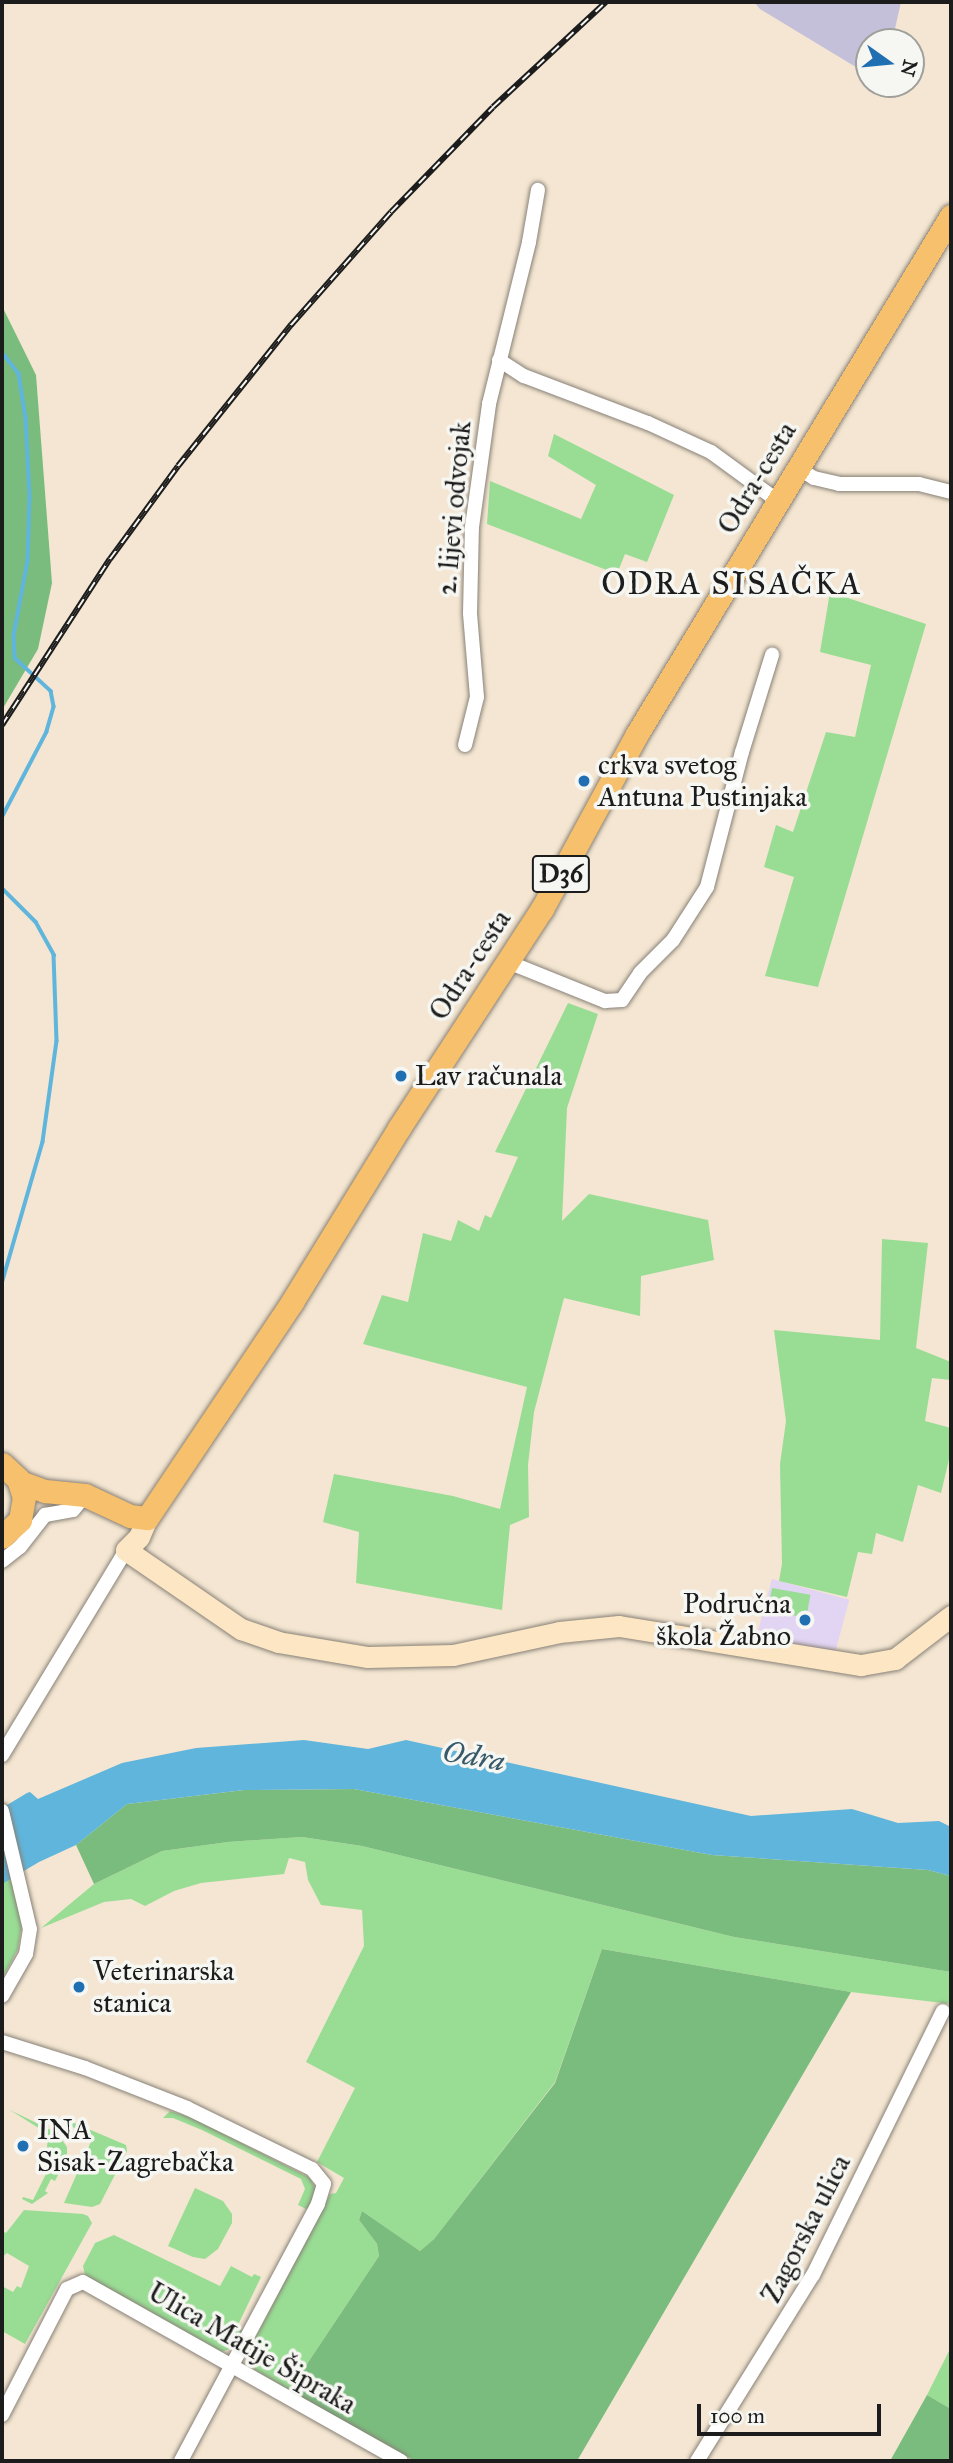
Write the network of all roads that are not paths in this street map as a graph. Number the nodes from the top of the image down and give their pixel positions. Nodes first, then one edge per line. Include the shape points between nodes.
1 (538, 190) dead end
2 (951, 216) edge
3 (499, 360) junction
4 (799, 468) junction
5 (951, 492) edge
6 (778, 501) junction
7 (772, 655) dead end
8 (465, 745) dead end
9 (508, 962) junction
10 (2, 1464) edge
11 (20, 1482) junction
12 (73, 1494) junction
13 (146, 1518) junction
14 (20, 1520) junction
15 (2, 1537) edge
16 (126, 1550) junction
17 (2, 1561) edge
18 (951, 1616) edge
19 (2, 1755) edge
20 (2, 1811) edge
21 (2, 1996) edge
22 (943, 2011) dead end
23 (2, 2042) edge
24 (233, 2364) junction
25 (2, 2415) edge
26 (392, 2459) edge
27 (181, 2461) edge
28 (697, 2461) edge

1 - 3 street, 2. lijevi odvojak
2 - 4 main road, Odra-cesta / D36
3 - 6 street via 511,371 710,452
3 - 8 street, 2. lijevi odvojak via 472,527 470,612 477,697
4 - 5 street via 814,478 839,484 919,484
4 - 6 main road, Odra-cesta / D36
6 - 9 main road, Odra-cesta / D36 via 637,734
7 - 9 street via 707,887 673,940 640,973 622,1000 605,1001
9 - 13 main road, Odra-cesta / D36 via 398,1128 292,1301
10 - 11 main road
11 - 12 main road
11 - 14 main road via 24,1497
12 - 13 main road
12 - 14 main road via 36,1504
12 - 17 street via 73,1510 45,1515 20,1547
13 - 16 street, Odra-cesta via 139,1537
14 - 15 main road
16 - 18 street via 223,1619 258,1636 326,1652 401,1658 453,1655 568,1631 619,1626 861,1665 895,1659
16 - 19 street, Odra-cesta
20 - 21 street via 30,1929 26,1954
22 - 28 street, Zagorska ulica via 813,2275
23 - 24 street via 187,2108 320,2176 323,2194
24 - 25 street, Ulica Matije Šipraka via 96,2287 76,2283 67,2289
24 - 26 street, Ulica Matije Šipraka
24 - 27 street

